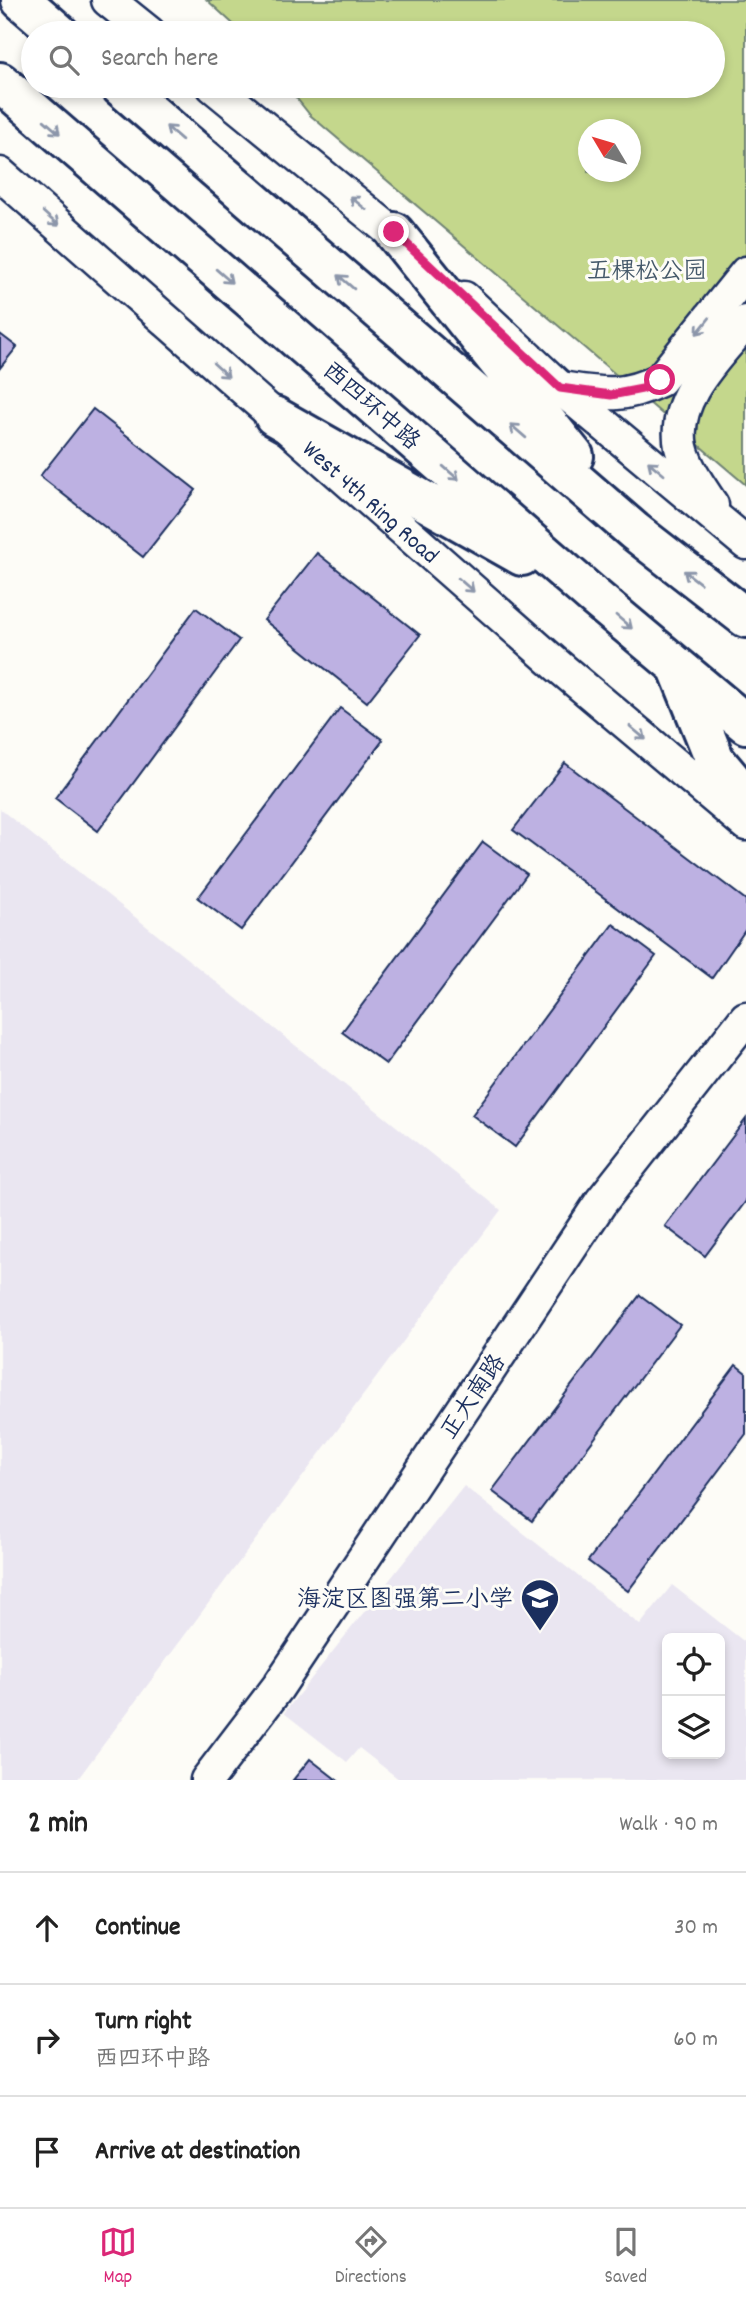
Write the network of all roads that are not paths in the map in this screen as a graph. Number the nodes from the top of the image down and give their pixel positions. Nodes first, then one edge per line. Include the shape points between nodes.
1 (21, 0) edge
2 (108, 0) edge
3 (45, 21) edge
4 (134, 21) edge
5 (0, 82) edge
6 (134, 98) edge
7 (229, 98) edge
8 (0, 174) edge
9 (394, 232) junction
10 (746, 273) edge
11 (746, 322) edge
12 (560, 388) junction
13 (274, 416) junction
14 (634, 531) junction
15 (736, 534) edge
16 (593, 596) junction
17 (746, 618) edge
18 (677, 666) junction
19 (746, 724) edge
20 (746, 793) edge
21 (746, 824) edge
22 (746, 1017) edge
23 (207, 1780) edge

1 - 3 highway
2 - 4 street
5 -> 16 highway, 西四环中路
14 -> 6 highway
9 -> 7 street
8 -> 13 street, West 4th Ring Road
9 - 12 street
9 - 14 highway
10 -> 12 street via 660,380 611,395
11 - 15 street via 695,385 680,418 681,448 694,478
15 -> 12 street
13 - 16 highway
13 -> 21 street, West 4th Ring Road
17 -> 14 highway
16 -> 18 highway, 西四环中路
18 - 19 highway, 西四环中路
18 - 20 highway via 715,760
22 - 23 street, 正大南路 via 601,1202 278,1687

